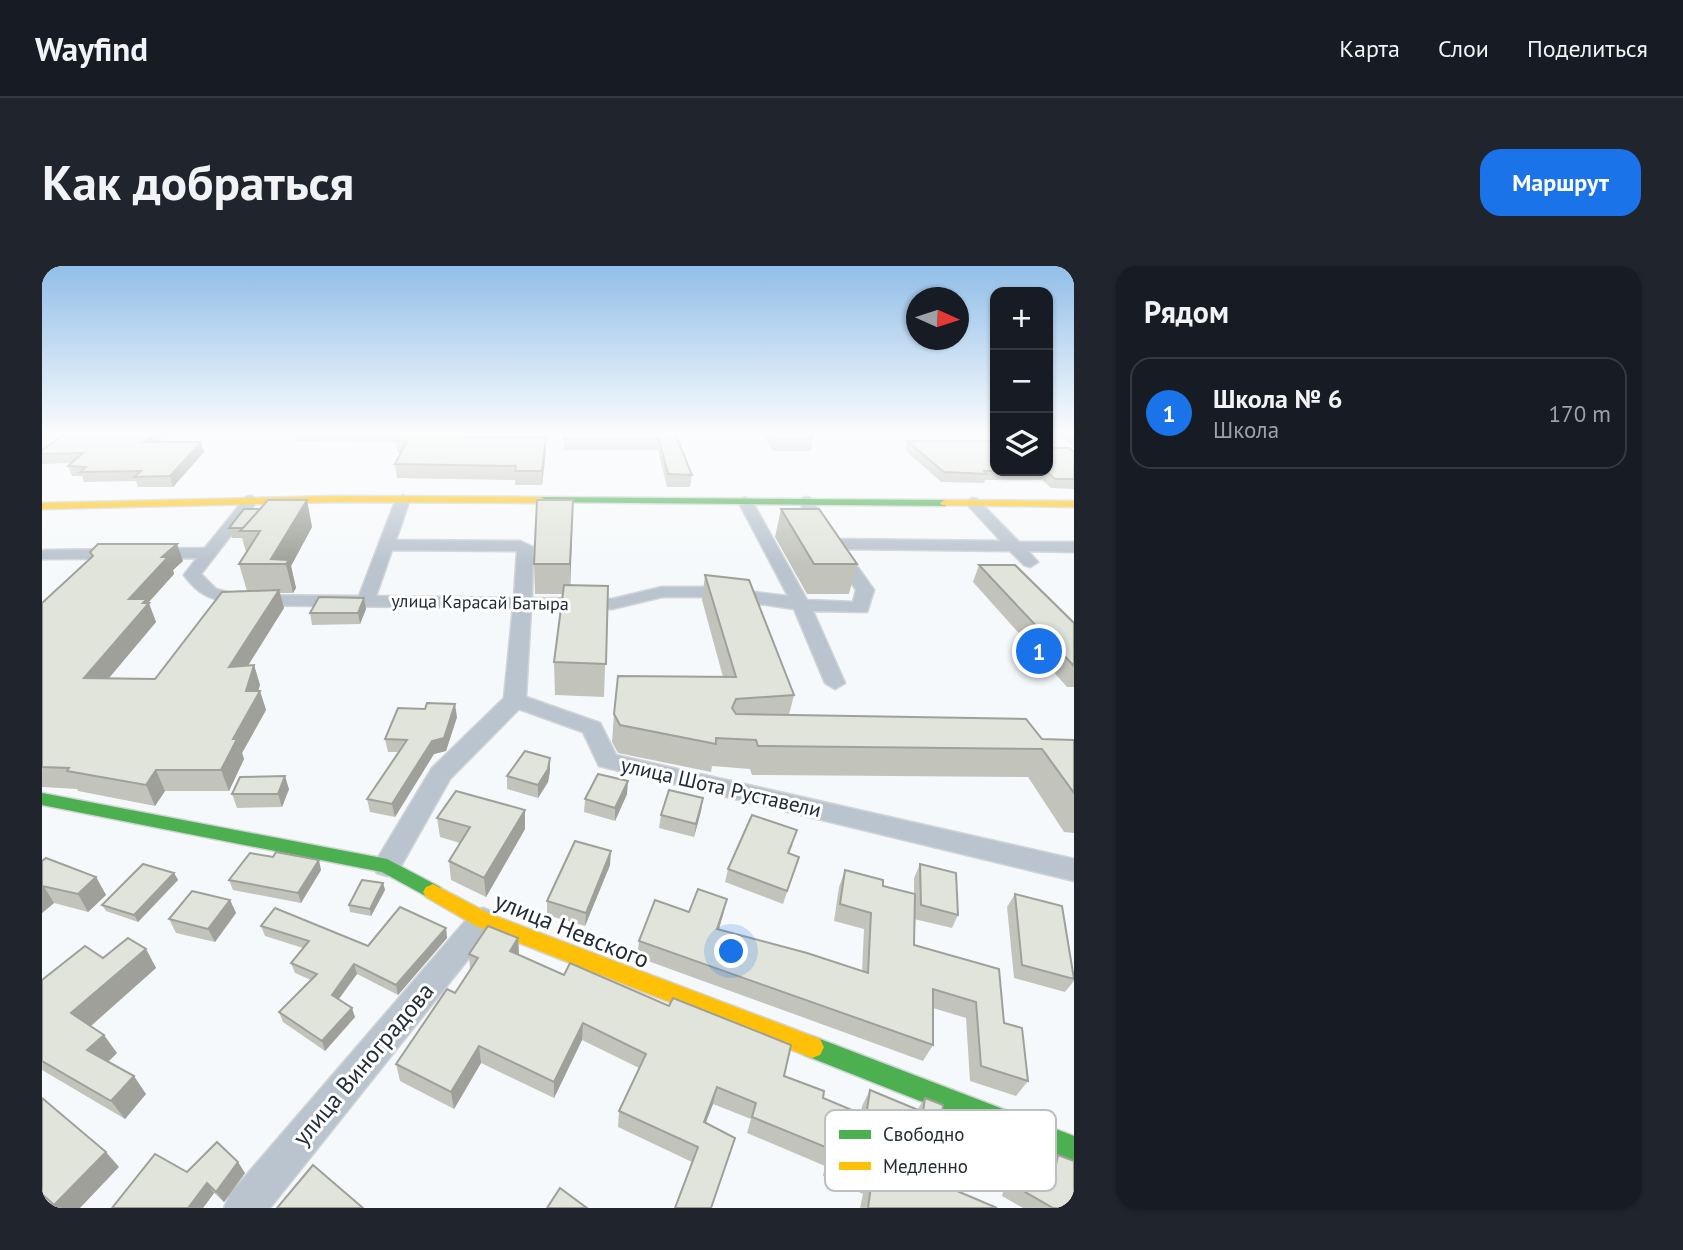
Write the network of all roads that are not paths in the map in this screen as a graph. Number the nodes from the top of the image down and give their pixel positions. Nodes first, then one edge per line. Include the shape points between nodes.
1 (404, 499) junction
2 (251, 500) junction
3 (745, 501) junction
4 (805, 501) junction
5 (972, 502) junction
6 (1074, 504) edge
7 (42, 506) edge
8 (834, 544) junction
9 (388, 545) junction
10 (1012, 545) junction
11 (1074, 547) edge
12 (208, 553) junction
13 (45, 555) dead end
14 (1030, 562) dead end
15 (366, 600) junction
16 (523, 604) junction
17 (801, 605) junction
18 (835, 683) dead end
19 (515, 700) junction
20 (42, 799) edge
21 (387, 866) junction
22 (1074, 870) edge
23 (482, 920) junction
24 (973, 1110) edge
25 (1056, 1142) edge
26 (1074, 1149) edge
27 (244, 1208) edge

1 - 2 main road
1 - 3 main road
1 - 9 street, улица Карасай Батыра
2 - 7 main road
2 - 12 street, улица Карасай Батыра
3 - 4 main road
3 - 17 street
4 - 5 main road
4 - 8 street, улица Карасай Батыра
5 - 6 main road
5 - 10 street
8 - 10 street
8 - 17 street, улица Карасай Батыра via 865,590 861,608
9 - 15 street, улица Карасай Батыра
9 - 16 street via 524,548
10 - 11 street
10 - 14 street
12 - 13 street
12 - 15 street, улица Карасай Батыра via 192,575 210,593 238,600
15 - 16 street, улица Карасай Батыра
16 - 17 street, улица Карасай Батыра via 612,604 662,592 687,592
16 - 19 street
17 - 18 street
19 - 21 street via 442,774
19 - 22 street, улица Шота Руставели via 592,728 607,761
20 - 21 main road, улица Невского
21 - 23 main road, улица Невского
23 - 24 main road, улица Невского
23 - 27 street, улица Виноградова
25 - 26 main road, улица Невского

